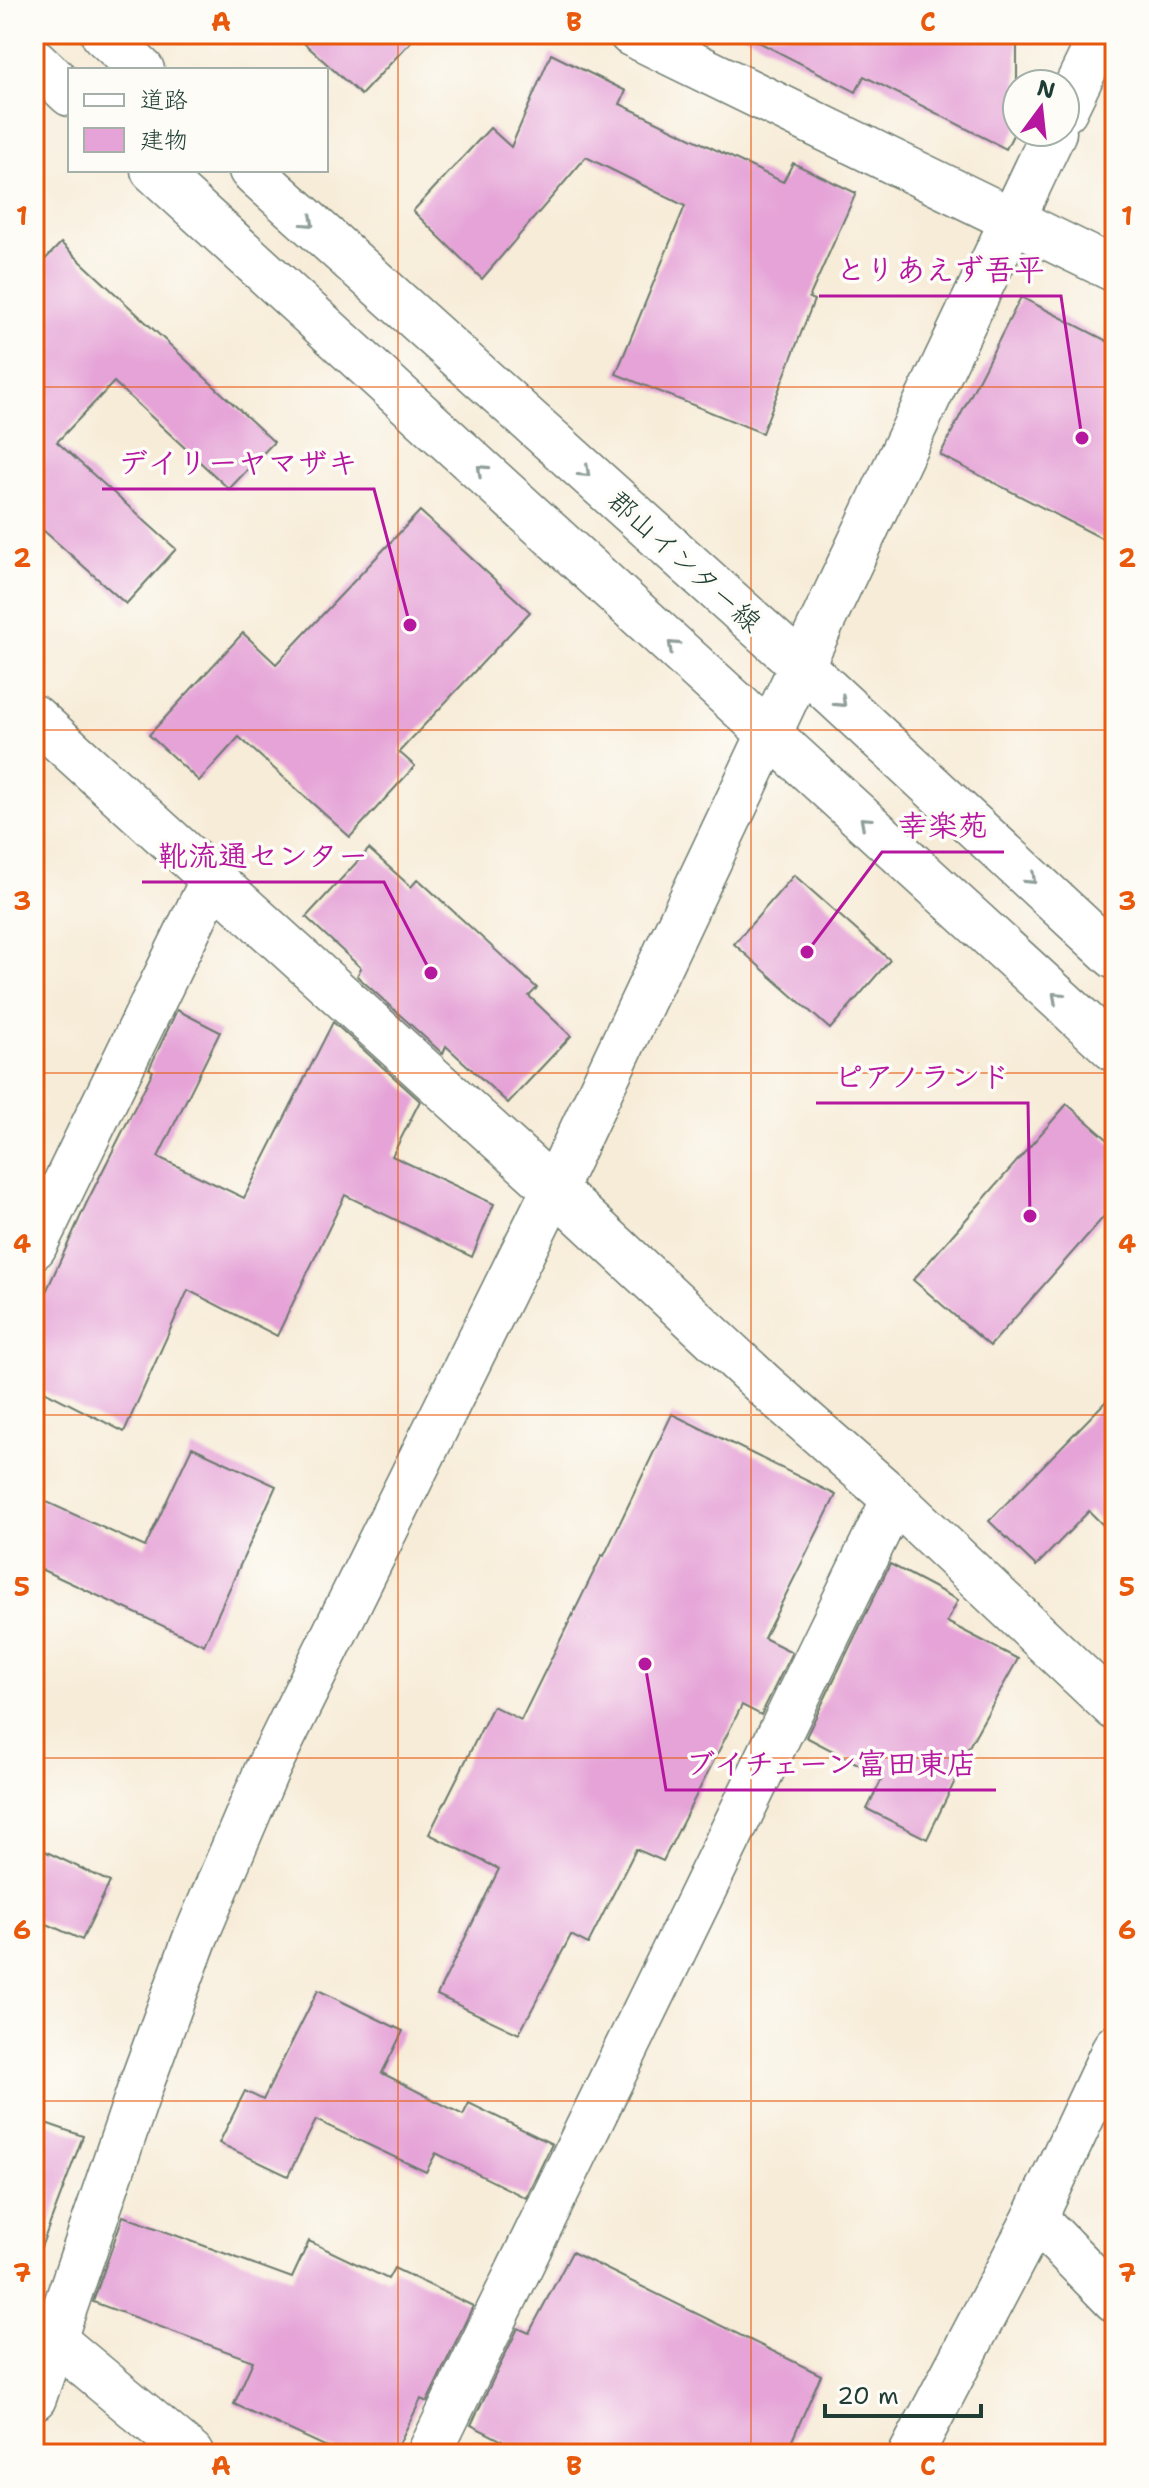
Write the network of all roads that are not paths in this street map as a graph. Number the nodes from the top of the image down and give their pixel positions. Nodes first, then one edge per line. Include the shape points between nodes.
1 (103, 34) edge
2 (631, 34) edge
3 (1102, 34) edge
4 (34, 60) edge
5 (140, 68) edge
6 (1081, 77) edge
7 (68, 92) edge
8 (1046, 148) edge
9 (155, 172) edge
10 (253, 172) edge
11 (1011, 221) junction
12 (1115, 270) edge
13 (802, 666) junction
14 (34, 717) edge
15 (770, 735) junction
16 (212, 881) junction
17 (1115, 957) edge
18 (1115, 1050) edge
19 (554, 1189) junction
20 (34, 1247) edge
21 (894, 1499) junction
22 (1115, 1708) edge
23 (1115, 2047) edge
24 (1035, 2218) junction
25 (1115, 2300) edge
26 (44, 2332) edge
27 (34, 2398) edge
28 (191, 2454) edge
29 (429, 2454) edge
30 (911, 2454) edge

1 - 5 street
2 - 11 street
3 - 6 street
4 - 7 street
8 - 11 street
15 -> 9 street
10 -> 13 street, 郡山インター線
11 - 12 street
11 - 13 street
13 - 15 street
13 -> 17 street, 郡山インター線
14 - 16 street
18 -> 15 street
15 - 19 street
16 - 19 street
16 - 20 street
19 - 21 street
19 - 26 street via 266,1772 196,1936
21 - 22 street
21 - 29 street
23 - 24 street
24 - 25 street
24 - 30 street
26 - 27 street
26 - 28 street

